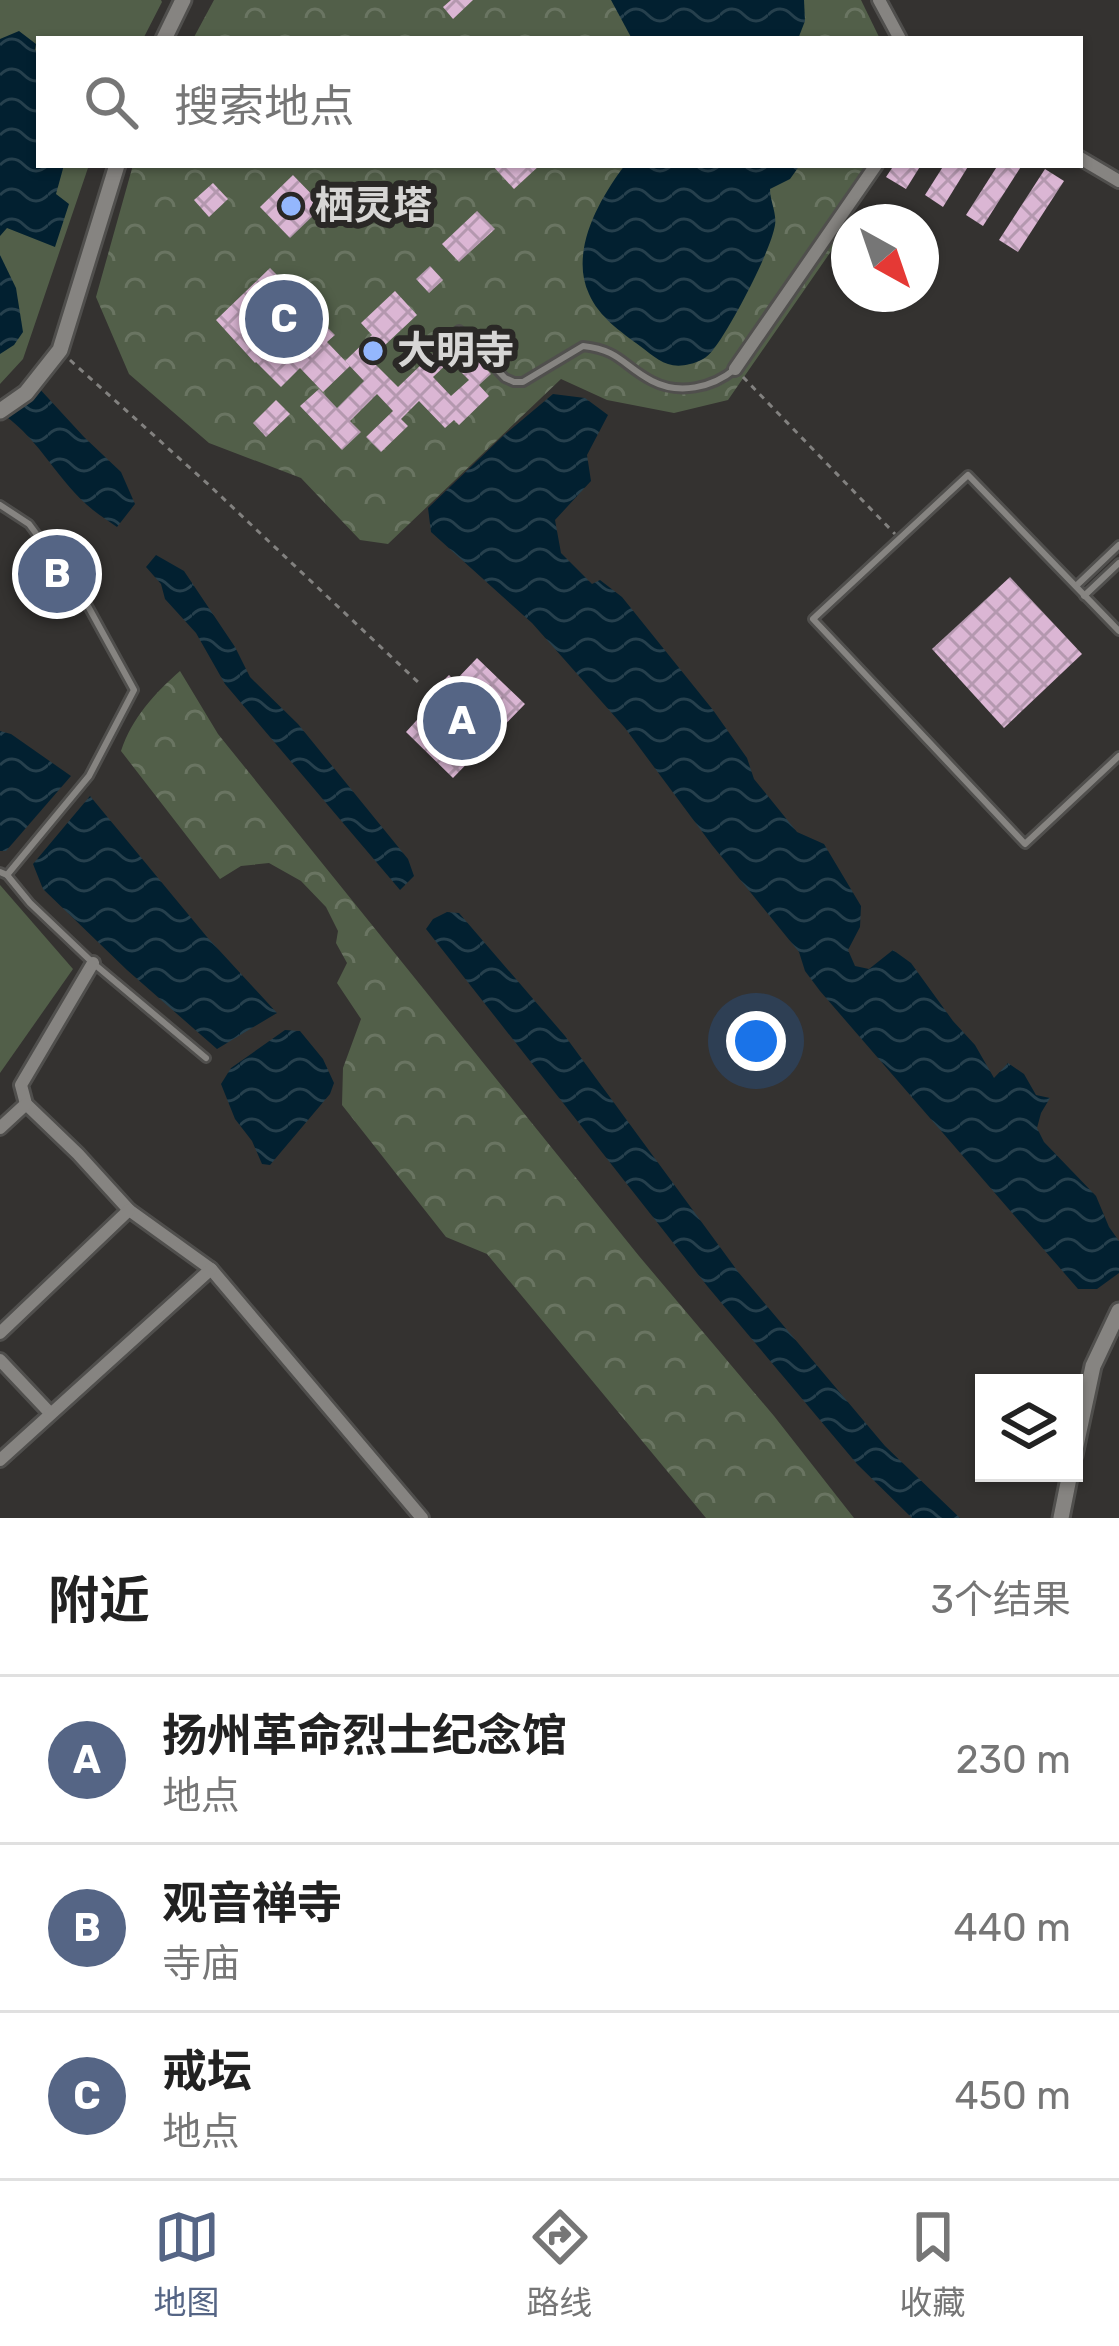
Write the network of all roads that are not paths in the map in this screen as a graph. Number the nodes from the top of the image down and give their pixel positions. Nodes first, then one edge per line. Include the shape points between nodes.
1 (183, 0) edge
2 (879, 0) edge
3 (165, 36) edge
4 (898, 36) edge
5 (1083, 160) edge
6 (116, 168) edge
7 (874, 168) edge
8 (1119, 182) edge
9 (459, 330) dead end
10 (735, 369) joint
11 (0, 411) edge
12 (0, 505) edge
13 (1119, 545) edge
14 (1119, 563) edge
15 (1076, 586) junction
16 (1084, 596) junction
17 (1119, 632) edge
18 (1119, 756) edge
19 (3, 874) edge
20 (93, 963) junction
21 (206, 1058) dead end
22 (26, 1104) junction
23 (0, 1128) edge
24 (129, 1210) junction
25 (211, 1269) junction
26 (1119, 1311) edge
27 (0, 1333) edge
28 (0, 1360) edge
29 (50, 1413) junction
30 (1083, 1413) edge
31 (0, 1460) edge
32 (1068, 1482) edge
33 (422, 1518) edge
34 (1061, 1518) edge

1 - 3 street
2 - 4 street
5 - 8 street
6 - 11 street via 60,350
7 - 10 street
9 - 10 lane via 514,382 583,346 616,354 666,386 709,385
12 - 19 lane via 29,524 82,597 134,690 89,776
13 - 15 lane
14 - 16 lane
15 - 16 lane
15 - 18 lane via 968,475 813,619 1025,844
16 - 17 lane
19 - 20 lane
20 - 21 lane
20 - 22 street via 21,1085
22 - 23 street
22 - 24 street
24 - 25 street
24 - 27 street
25 - 29 street
25 - 33 street
26 - 30 street via 1093,1366
28 - 29 street
29 - 31 street
32 - 34 street

